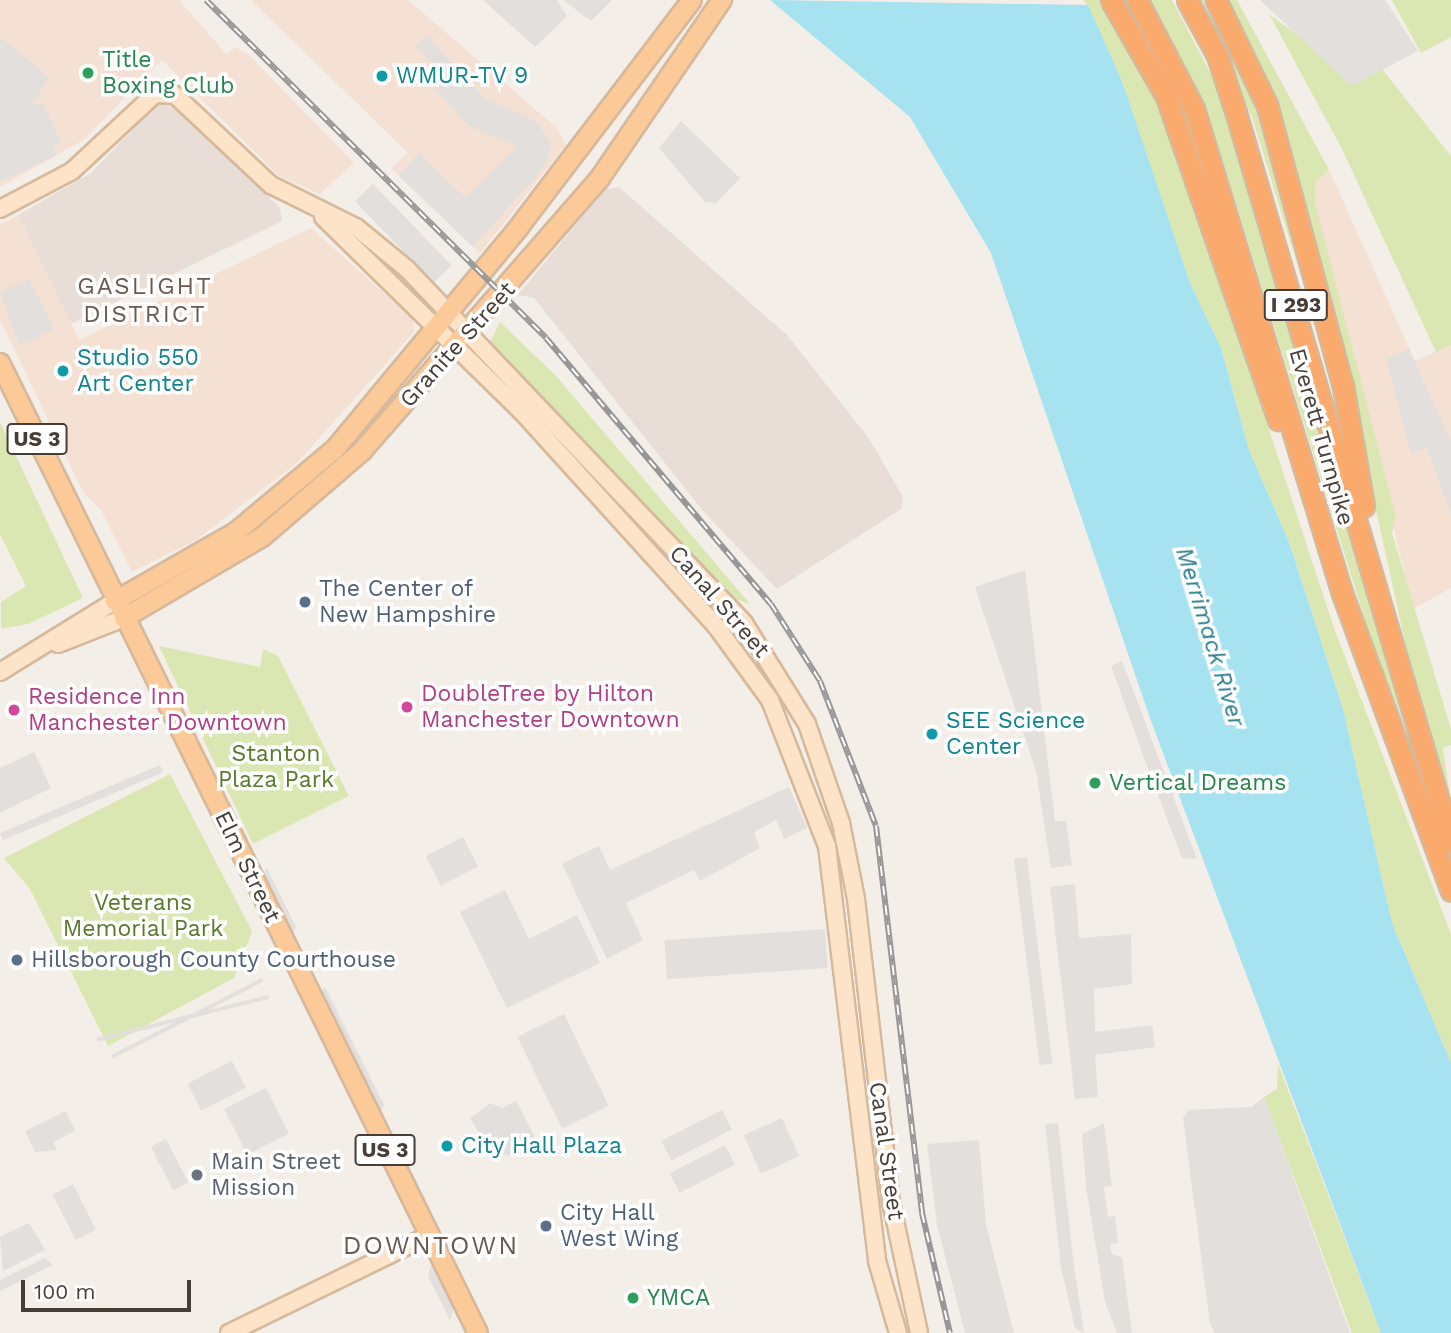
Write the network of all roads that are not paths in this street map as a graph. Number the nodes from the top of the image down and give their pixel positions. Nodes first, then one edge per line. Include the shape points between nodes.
1 (692, 0) edge
2 (722, 0) edge
3 (1111, 0) edge
4 (1137, 0) edge
5 (1187, 0) edge
6 (1216, 0) edge
7 (0, 209) edge
8 (319, 212) junction
9 (449, 311) junction
10 (436, 327) junction
11 (471, 332) junction
12 (456, 346) junction
13 (0, 363) edge
14 (1322, 531) junction
15 (119, 610) junction
16 (1385, 617) junction
17 (0, 672) edge
18 (1451, 842) edge
19 (1451, 891) edge
20 (430, 1235) junction
21 (229, 1333) edge
22 (478, 1333) edge
23 (898, 1333) edge
24 (919, 1333) edge

1 - 9 main road, Granite Street
2 - 11 main road, Granite Street via 600,178
3 - 14 highway via 1155,68 1171,108
4 - 14 highway, Everett Turnpike / I 293 via 1194,109
5 - 16 highway, Everett Turnpike / I 293 via 1217,55 1241,126
6 - 16 highway via 1267,105 1311,265 1343,386
7 - 8 street, Canal Street via 72,171 163,92 189,107 271,185
8 - 9 street, Canal Street via 365,233
8 - 10 street, Canal Street
9 - 10 main road, Granite Street
9 - 11 street, Canal Street
10 - 12 street, Canal Street
10 - 15 main road, Granite Street via 302,480 215,547
11 - 12 main road, Granite Street
11 - 24 street, Canal Street via 744,623 807,724 853,876 891,1202
12 - 15 main road, Granite Street via 304,504 232,558
12 - 23 street, Canal Street via 716,626 780,720 827,846 876,1250
13 - 15 main road, Elm Street / US 3
14 - 19 highway, Everett Turnpike / I 293
15 - 17 street
15 - 20 main road, Elm Street / US 3
16 - 18 highway, Everett Turnpike / I 293
20 - 21 street
20 - 22 main road, Elm Street / US 3

